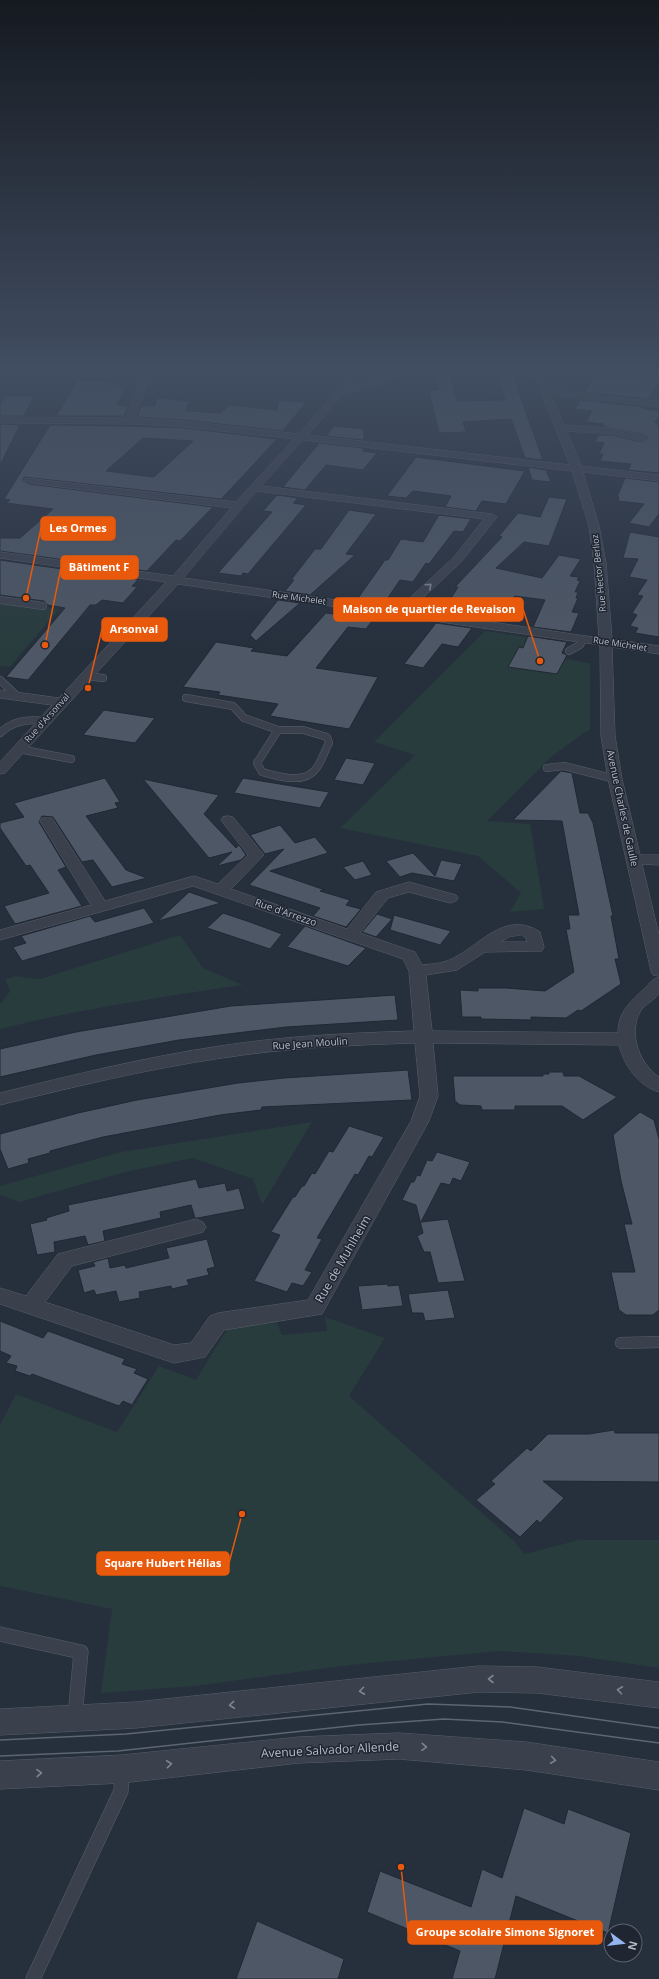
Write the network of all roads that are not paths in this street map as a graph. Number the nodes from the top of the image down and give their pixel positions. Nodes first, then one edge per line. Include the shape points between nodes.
1 (279, 462) edge
2 (526, 462) edge
3 (574, 462) edge
4 (576, 468) junction
5 (659, 478) edge
6 (29, 480) dead end
7 (256, 488) junction
8 (239, 506) junction
9 (0, 555) edge
10 (176, 580) junction
11 (0, 600) edge
12 (43, 606) dead end
13 (400, 612) junction
14 (583, 639) junction
15 (606, 642) junction
16 (659, 650) edge
17 (569, 651) dead end
18 (85, 676) junction
19 (103, 678) dead end
20 (0, 680) edge
21 (0, 694) edge
22 (17, 696) junction
23 (186, 698) dead end
24 (61, 702) junction
25 (44, 721) junction
26 (278, 730) junction
27 (0, 733) edge
28 (19, 749) junction
29 (71, 759) dead end
30 (547, 768) dead end
31 (0, 770) edge
32 (615, 779) junction
33 (228, 820) dead end
34 (47, 821) dead end
35 (633, 859) junction
36 (659, 860) edge
37 (221, 890) junction
38 (450, 898) dead end
39 (100, 906) junction
40 (351, 934) junction
41 (0, 935) edge
42 (480, 947) dead end
43 (416, 971) junction
44 (659, 972) edge
45 (659, 982) edge
46 (424, 1037) junction
47 (626, 1039) junction
48 (659, 1086) edge
49 (0, 1099) edge
50 (196, 1227) dead end
51 (0, 1296) edge
52 (30, 1305) junction
53 (621, 1342) dead end
54 (659, 1342) edge
55 (0, 1634) edge
56 (659, 1695) edge
57 (74, 1719) junction
58 (0, 1722) edge
59 (122, 1769) junction
60 (0, 1775) edge
61 (659, 1776) edge
62 (33, 1979) edge

1 - 7 street, Rue d'Arsonval
2 - 4 street
3 - 4 street, Rue Hector Berlioz
4 - 5 street
4 - 15 street, Rue Hector Berlioz via 594,526 600,563
6 - 8 street
7 - 8 street, Rue d'Arsonval
13 -> 7 street via 458,559 492,517
8 - 10 street, Rue d'Arsonval
9 - 10 street, Rue Michelet
10 - 13 street, Rue Michelet via 270,597
10 - 18 street, Rue d'Arsonval
11 - 12 lane
13 - 14 street, Rue Michelet
14 - 15 street, Rue Michelet
14 - 17 lane via 580,645
15 - 16 street, Rue Michelet
15 - 32 street, Avenue Charles de Gaulle via 608,736
18 - 19 lane
18 - 24 street, Rue d'Arsonval
20 - 22 lane
21 - 22 street
22 - 24 street
23 - 26 lane via 233,706 244,718
24 - 25 street, Rue d'Arsonval
25 - 27 lane via 18,721
25 - 28 street, Rue d'Arsonval
26 - 26 lane via 257,763 262,772 280,777 298,777 313,772 329,743 327,737 318,732
28 - 29 lane
28 - 31 street, Rue d'Arsonval
30 - 32 lane via 564,766
32 - 35 street, Avenue Charles de Gaulle
33 - 37 street via 256,855
34 - 39 street
35 - 36 street
35 - 44 street, Avenue Charles de Gaulle
37 - 39 street, Rue d'Arrezzo via 194,881
37 - 40 street, Rue d'Arrezzo
38 - 40 street via 409,887 382,895
39 - 41 street, Rue d'Arrezzo
40 - 43 street, Rue d'Arrezzo via 408,956
42 - 43 street via 451,966
43 - 46 street, Rue d'Arrezzo
45 - 47 street via 654,992 637,1004 628,1019
46 - 47 street, Rue Jean Moulin
46 - 49 street, Rue Jean Moulin via 297,1042 185,1057
46 - 52 street, Rue de Muhlheim via 429,1096 420,1121 315,1308 218,1322 197,1351 174,1354
47 - 48 street via 633,1059 645,1076
50 - 52 street via 65,1260
51 - 52 street, Rue de Muhlheim
53 - 54 lane
55 - 57 lane via 81,1652
56 -> 57 street via 537,1680 479,1680
57 - 58 street
60 -> 59 street, Avenue Salvador Allende
59 -> 61 street, Avenue Salvador Allende via 299,1750 399,1746 526,1756
59 - 62 lane via 121,1791

